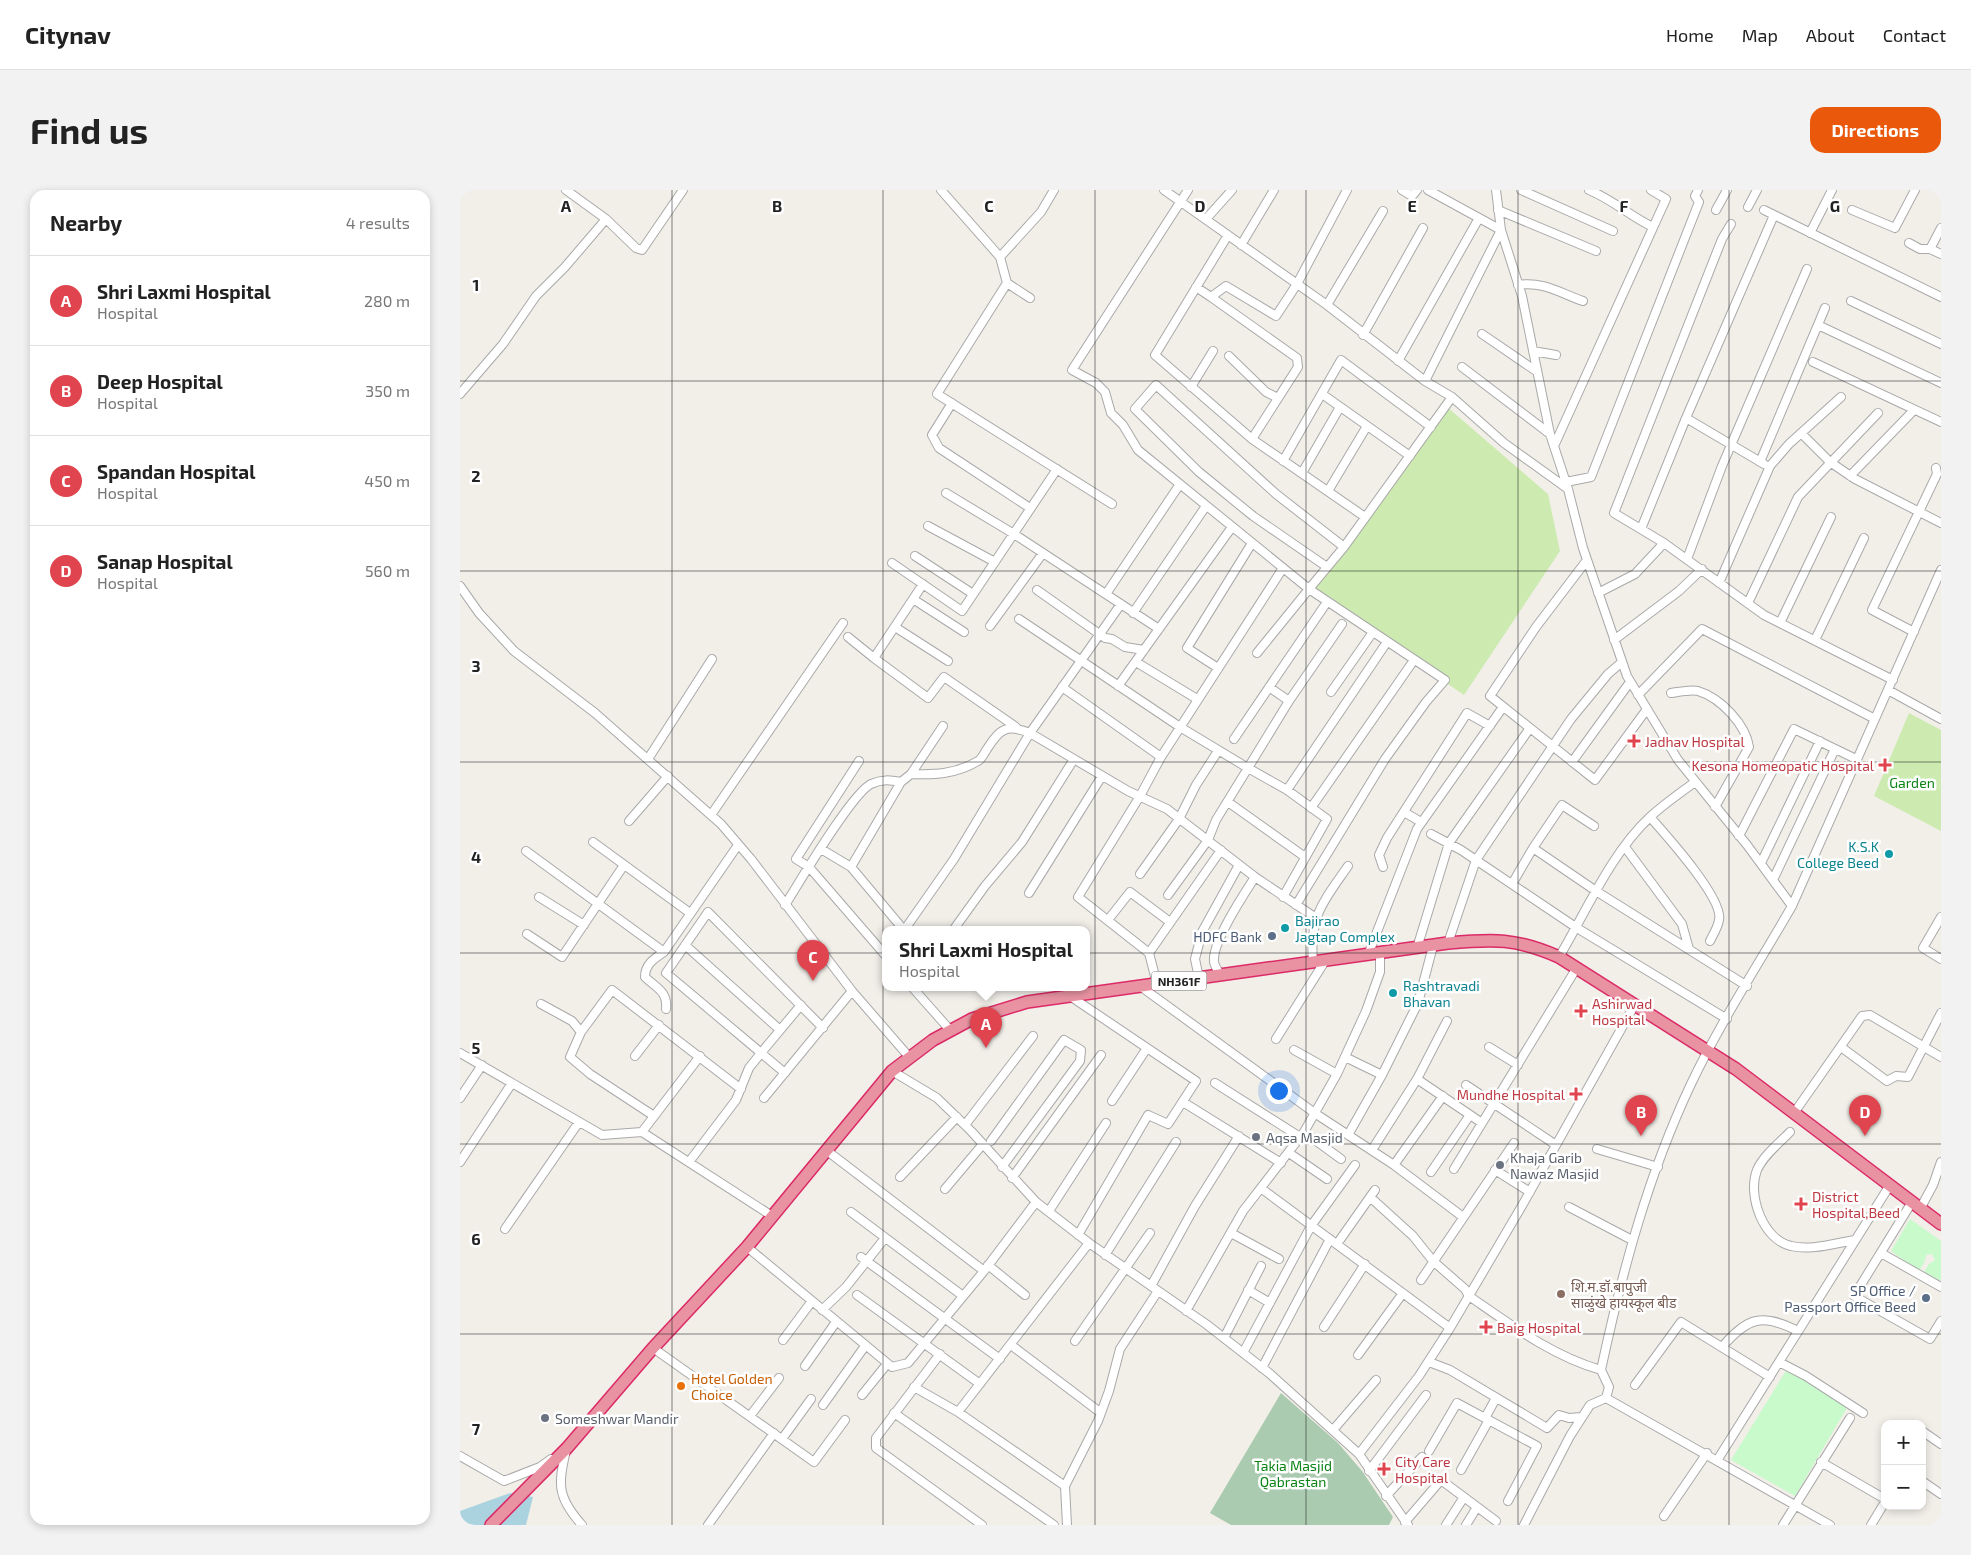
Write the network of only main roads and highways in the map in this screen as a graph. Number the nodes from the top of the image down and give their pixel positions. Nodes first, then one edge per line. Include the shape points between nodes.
1 (1941, 1224) edge
2 (491, 1525) edge

1 - 2 highway, NH361F via 1736,1069 1559,958 1527,944 1501,940 1448,943 1027,1002 972,1019 950,1030 892,1071 747,1247 653,1348 567,1448

